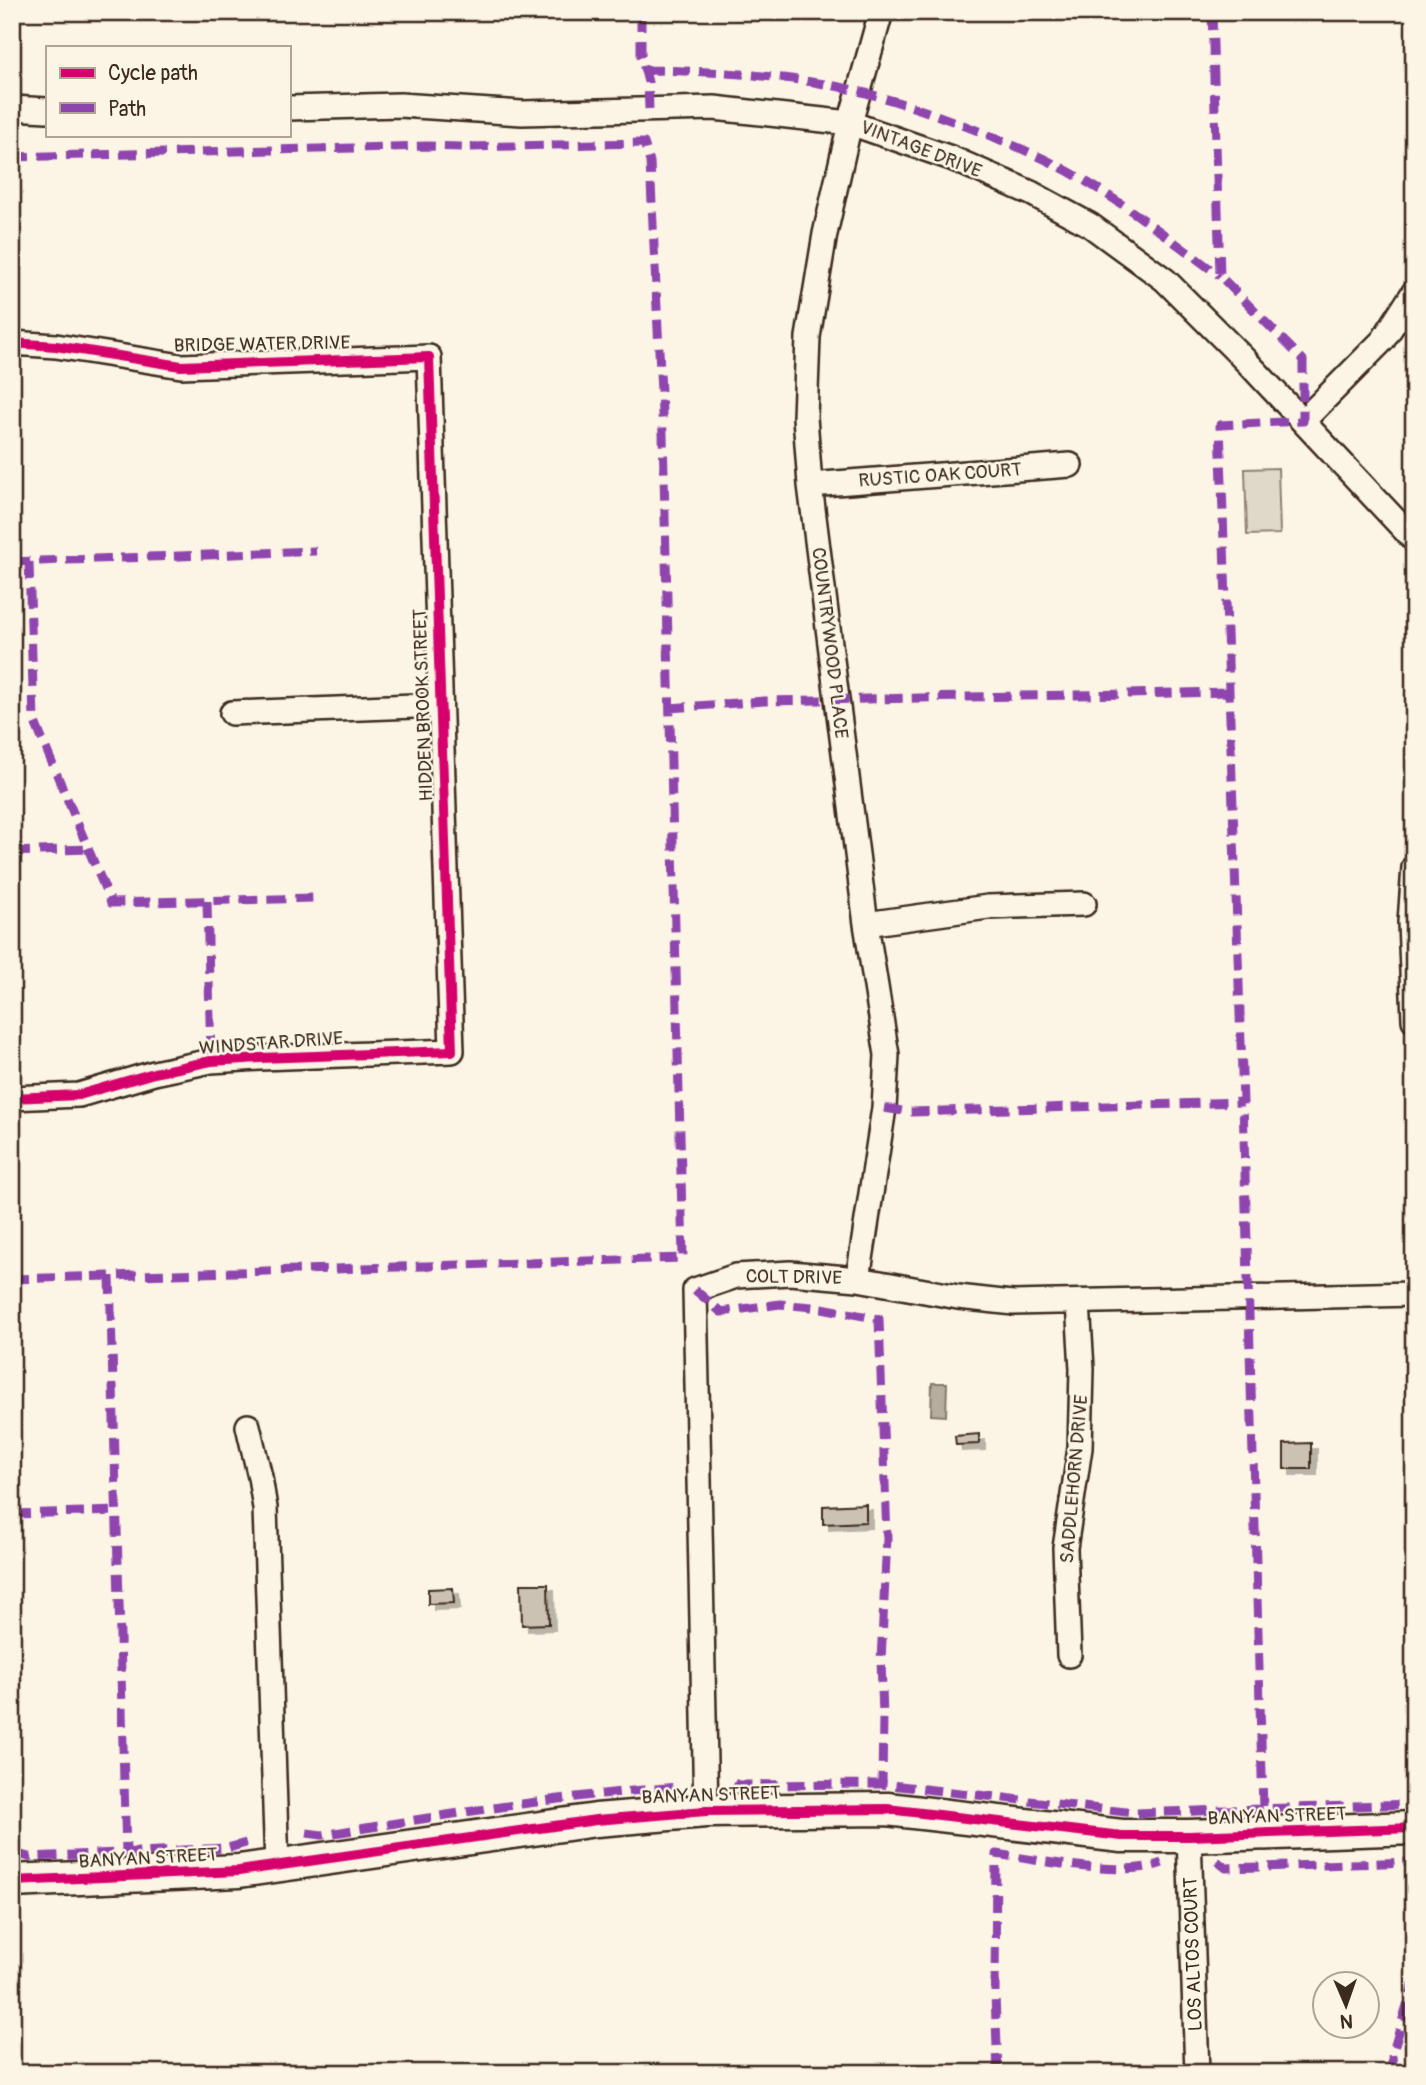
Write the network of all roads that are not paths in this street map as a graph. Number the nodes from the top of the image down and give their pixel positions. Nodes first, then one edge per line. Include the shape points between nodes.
1 (881, 12) edge
2 (12, 108) edge
3 (290, 108) edge
4 (46, 110) edge
5 (850, 123) junction
6 (1414, 292) edge
7 (12, 343) edge
8 (429, 357) joint
9 (1303, 421) junction
10 (1070, 465) dead end
11 (810, 485) junction
12 (1414, 540) edge
13 (440, 705) junction
14 (232, 713) dead end
15 (1414, 867) edge
16 (1084, 904) dead end
17 (866, 924) junction
18 (1414, 1020) edge
19 (452, 1051) joint
20 (12, 1098) edge
21 (858, 1279) junction
22 (1414, 1294) edge
23 (1078, 1303) junction
24 (248, 1426) dead end
25 (1069, 1655) dead end
26 (706, 1811) junction
27 (1414, 1828) edge
28 (1189, 1836) junction
29 (277, 1867) junction
30 (12, 1881) edge
31 (1197, 2073) edge

1 - 5 street, COUNTRYWOOD PLACE
2 - 4 street
3 - 5 street, VINTAGE DRIVE via 400,105 522,113 714,108
5 - 9 street, VINTAGE DRIVE via 951,158 1090,225 1165,280
5 - 11 street, COUNTRYWOOD PLACE via 808,337 804,417
6 - 9 street via 1383,340
7 - 8 street, BRIDGE WATER DRIVE via 181,366
8 - 13 street, HIDDEN BROOK STREET
9 - 12 street, VINTAGE DRIVE
10 - 11 street, RUSTIC OAK COURT
11 - 17 street, COUNTRYWOOD PLACE
13 - 14 street
13 - 19 street, HIDDEN BROOK STREET
15 - 18 street via 1410,922
16 - 17 street via 988,907
17 - 21 street, COUNTRYWOOD PLACE via 887,1055 884,1108
19 - 20 street, WINDSTAR DRIVE via 211,1061 79,1095
21 - 23 street, COLT DRIVE via 1013,1303
21 - 26 street, COLT DRIVE via 790,1273 736,1276 695,1290
22 - 23 street, COLT DRIVE
23 - 25 street, SADDLEHORN DRIVE via 1080,1448 1065,1548
24 - 29 street via 265,1508
26 - 28 street, BANYAN STREET via 887,1809 1075,1832
26 - 29 street, BANYAN STREET via 596,1820
27 - 28 street, BANYAN STREET
28 - 31 street, LOS ALTOS COURT
29 - 30 street, BANYAN STREET

